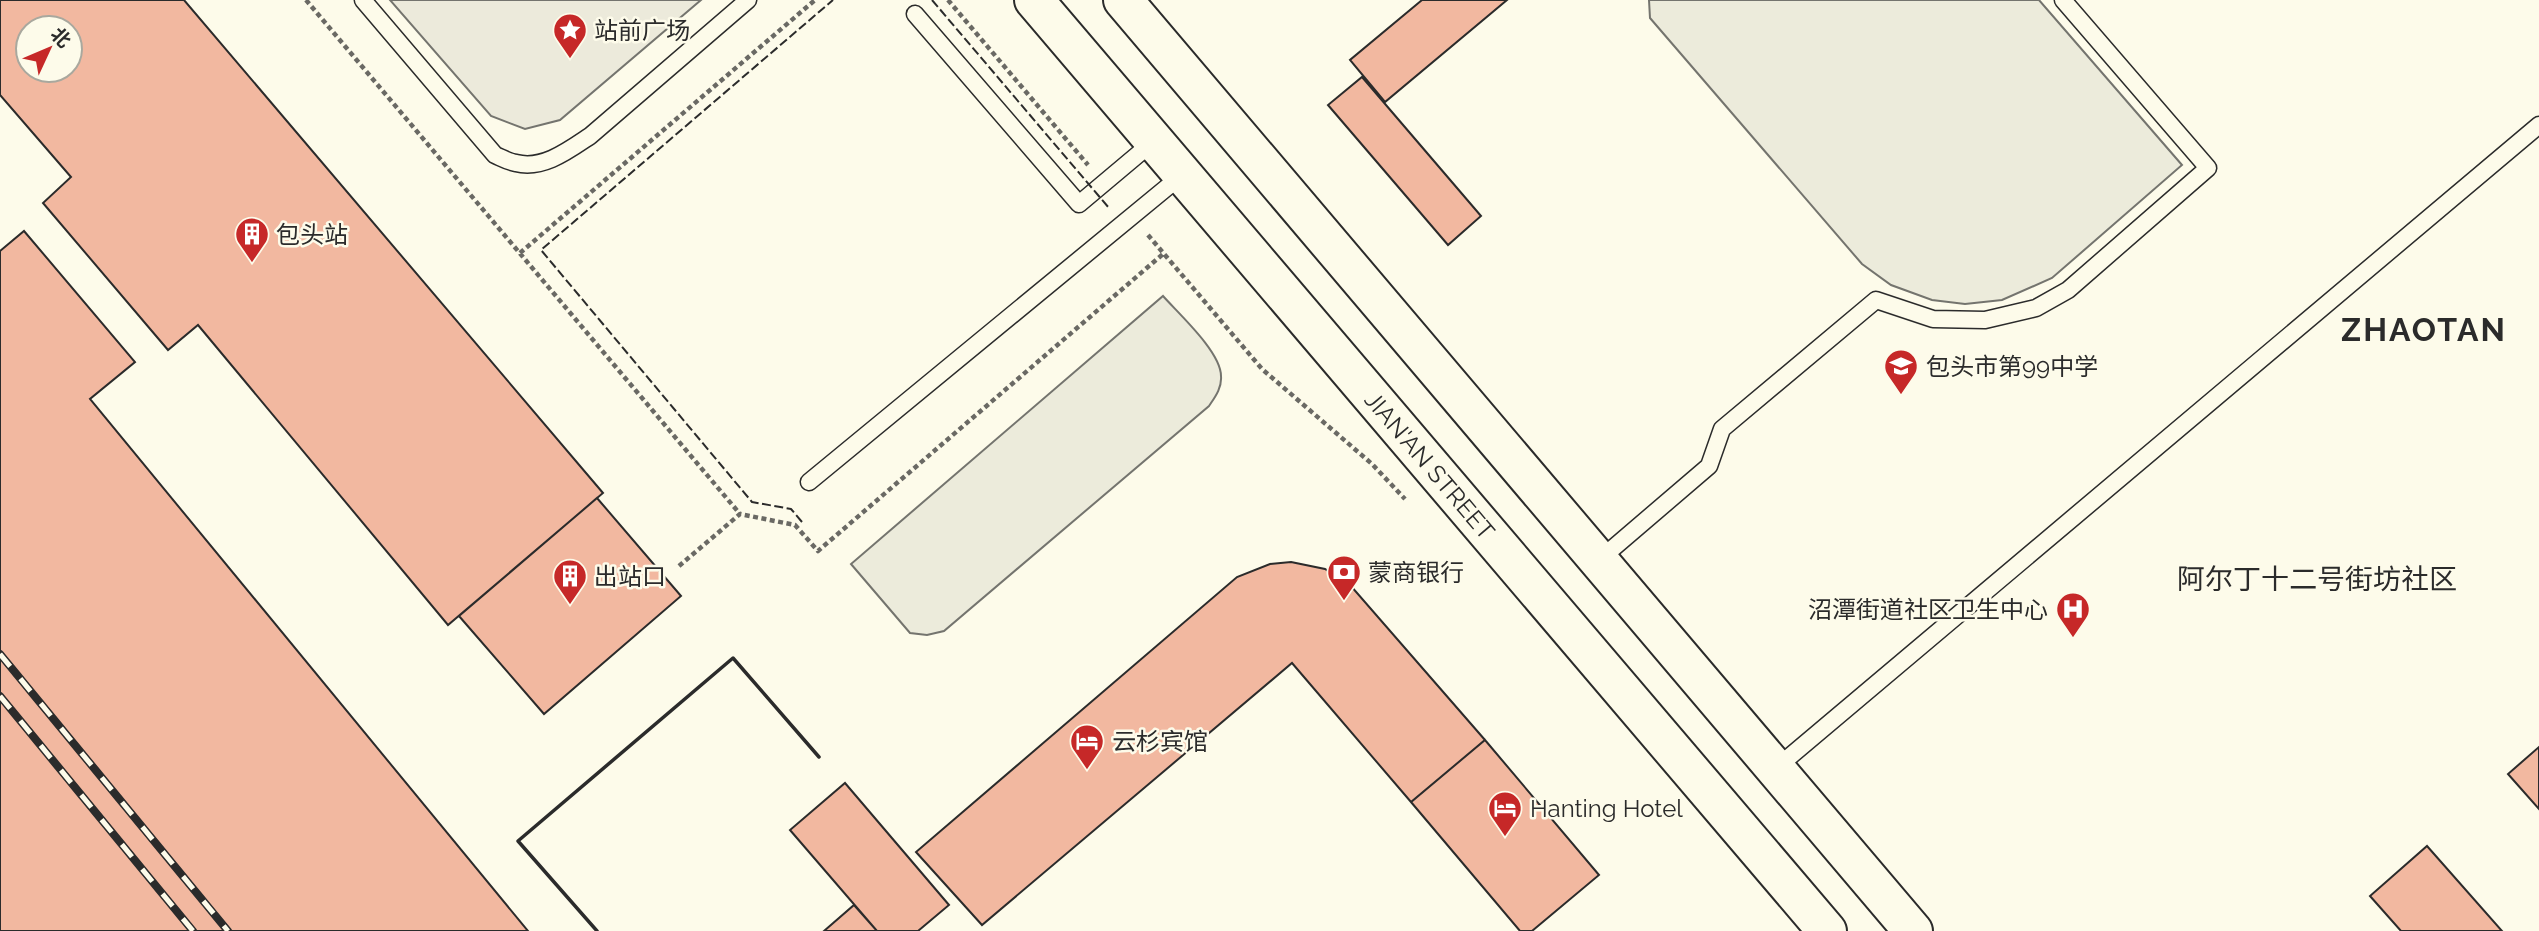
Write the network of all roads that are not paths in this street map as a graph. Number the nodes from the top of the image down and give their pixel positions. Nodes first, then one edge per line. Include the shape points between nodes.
1 (363, 0) edge
2 (748, 0) edge
3 (1034, 0) edge
4 (1122, 0) edge
5 (2063, 0) edge
6 (915, 14) dead end
7 (2539, 125) edge
8 (1154, 141) junction
9 (1182, 175) junction
10 (809, 482) dead end
11 (1598, 561) junction
12 (1775, 769) junction
13 (1827, 931) edge
14 (1913, 931) edge

1 - 2 lane via 495,155 517,164 539,163 564,154 590,136
3 - 8 main road, JIAN'AN STREET
4 - 11 main road
5 - 11 lane via 2208,168 2068,290 2036,309 1985,320 1933,319 1876,300 1722,429 1709,466
6 - 8 lane via 1079,204
7 - 12 lane
8 - 9 main road, JIAN'AN STREET
9 - 10 lane
9 - 13 main road, JIAN'AN STREET
11 - 12 main road
12 - 14 main road

